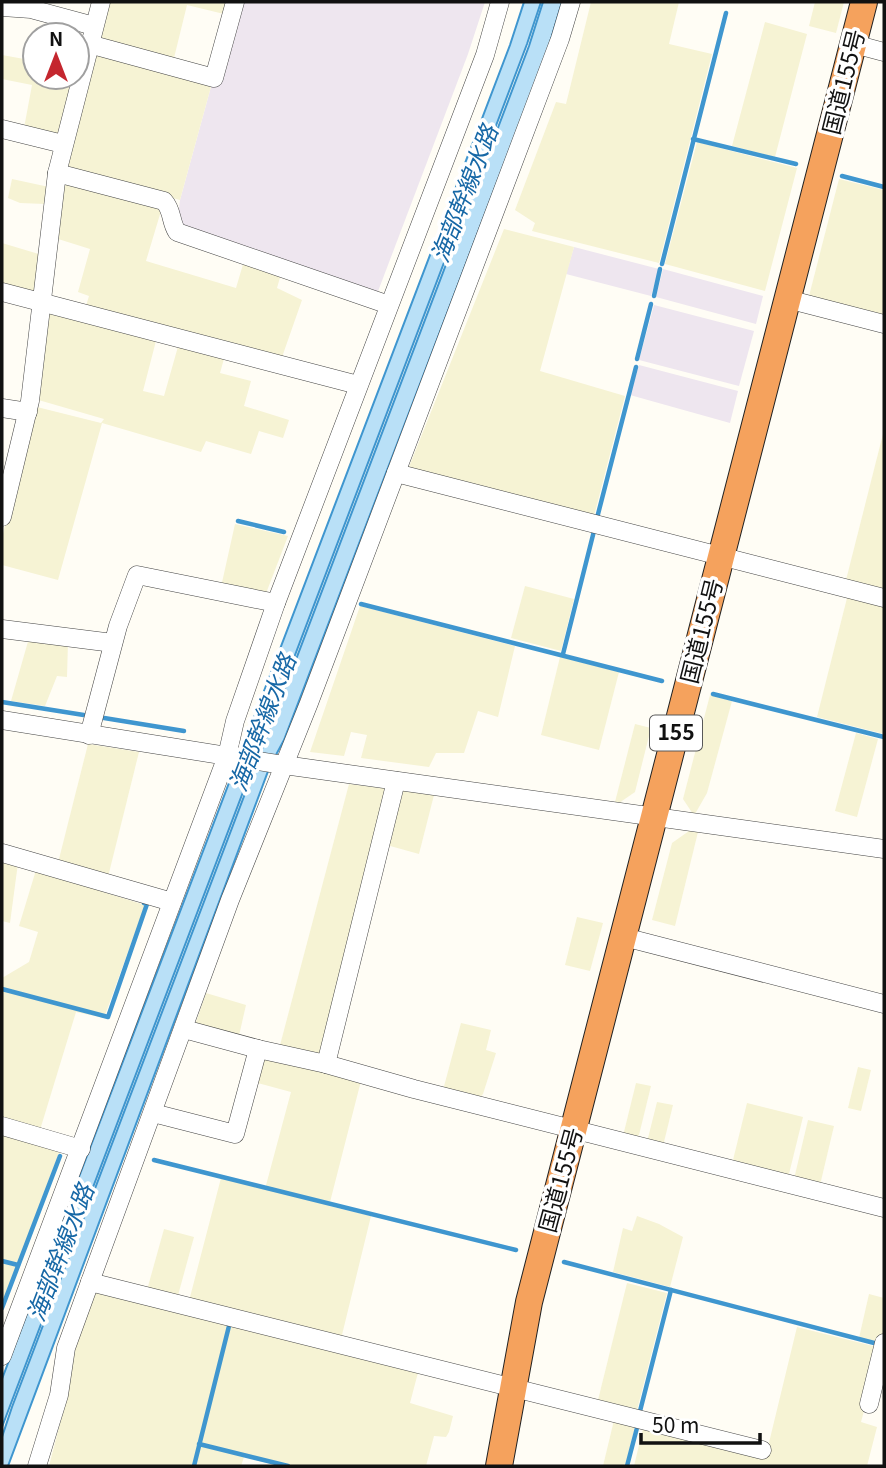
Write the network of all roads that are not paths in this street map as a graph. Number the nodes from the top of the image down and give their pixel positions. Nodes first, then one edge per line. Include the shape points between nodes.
1 (100, 2) edge
2 (234, 2) edge
3 (500, 2) edge
4 (570, 2) edge
5 (864, 2) edge
6 (2, 7) edge
7 (94, 26) junction
8 (91, 37) edge
9 (854, 44) junction
10 (91, 45) edge
11 (884, 52) edge
12 (77, 91) edge
13 (2, 129) edge
14 (63, 144) junction
15 (57, 173) junction
16 (2, 292) edge
17 (787, 299) junction
18 (43, 302) junction
19 (389, 305) junction
20 (884, 324) edge
21 (358, 385) junction
22 (2, 408) edge
23 (27, 412) junction
24 (396, 473) junction
25 (2, 517) edge
26 (720, 557) junction
27 (884, 598) edge
28 (276, 603) junction
29 (2, 629) edge
30 (113, 643) junction
31 (2, 720) edge
32 (92, 724) junction
33 (226, 756) junction
34 (281, 765) junction
35 (396, 781) junction
36 (655, 818) junction
37 (884, 849) edge
38 (2, 853) edge
39 (172, 902) junction
40 (624, 937) junction
41 (884, 1004) edge
42 (184, 1030) junction
43 (258, 1049) junction
44 (326, 1064) junction
45 (153, 1113) junction
46 (2, 1126) edge
47 (574, 1128) junction
48 (81, 1149) junction
49 (884, 1208) edge
50 (90, 1282) junction
51 (884, 1343) edge
52 (2, 1356) edge
53 (514, 1386) junction
54 (869, 1404) dead end
55 (762, 1450) dead end
56 (37, 1466) edge
57 (499, 1466) edge

1 - 7 street
2 - 10 street via 214,78
3 - 19 street via 485,55
4 - 24 street
5 - 9 highway, 国道155号 / 155
6 - 7 street via 31,9
7 - 8 street
9 - 11 street
9 - 17 highway, 国道155号 / 155
12 - 14 street
13 - 14 street
14 - 15 street
15 - 18 street
15 - 19 street via 164,201 177,232
16 - 18 street
17 - 20 street
17 - 26 highway, 国道155号 / 155
18 - 21 street
18 - 23 street
19 - 21 street
21 - 28 street
22 - 23 street
23 - 25 street
24 - 26 street
24 - 34 street
26 - 27 street
26 - 36 highway, 国道155号 / 155
28 - 30 street via 137,575
28 - 33 street
29 - 30 street
30 - 32 street
31 - 32 street
32 - 33 street
33 - 34 street
33 - 39 street
34 - 35 street
34 - 42 street
35 - 36 street
35 - 44 street
36 - 37 street
36 - 40 highway, 国道155号 / 155
38 - 39 street
39 - 48 street
40 - 41 street
40 - 47 highway, 国道155号 / 155
42 - 43 street
42 - 45 street
43 - 44 street
43 - 45 street via 235,1134
44 - 47 street
45 - 50 street
46 - 48 street
47 - 49 street
47 - 53 highway, 国道155号 / 155 via 529,1302
48 - 52 street
50 - 53 street
50 - 56 street via 66,1348 59,1395
51 - 54 street
53 - 55 street
53 - 57 highway, 国道155号 / 155

